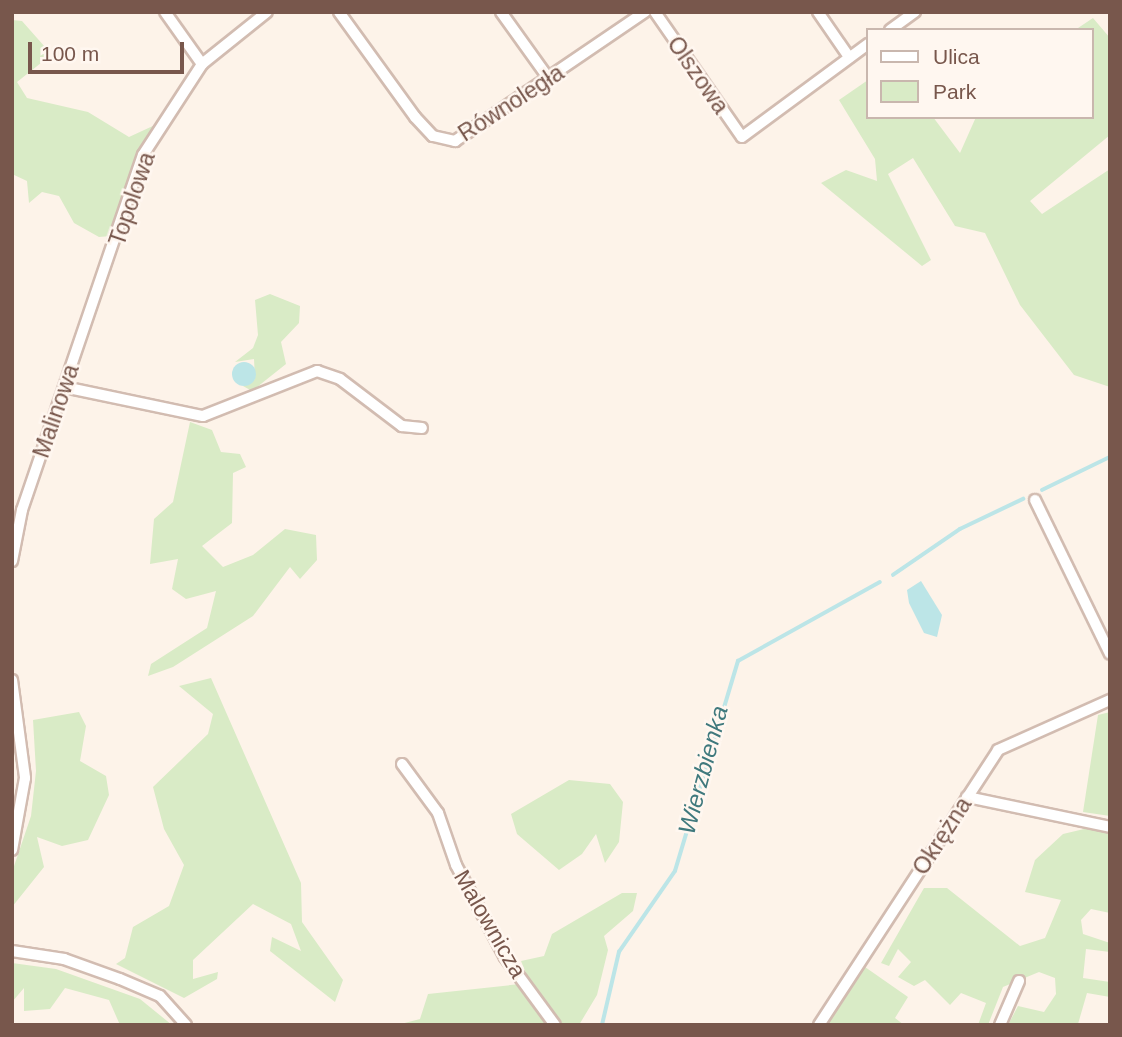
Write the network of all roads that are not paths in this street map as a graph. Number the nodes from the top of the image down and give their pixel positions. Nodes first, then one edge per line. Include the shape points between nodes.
1 (165, 12) edge
2 (267, 12) edge
3 (339, 12) edge
4 (501, 12) edge
5 (645, 12) edge
6 (655, 12) edge
7 (818, 12) edge
8 (915, 12) edge
9 (893, 28) edge
10 (866, 45) edge
11 (849, 57) junction
12 (202, 64) junction
13 (549, 79) junction
14 (110, 263) joint
15 (64, 387) junction
16 (422, 428) dead end
17 (1035, 500) dead end
18 (12, 561) edge
19 (1110, 654) edge
20 (12, 680) edge
21 (1110, 700) edge
22 (402, 764) dead end
23 (967, 797) junction
24 (1110, 827) edge
25 (12, 850) edge
26 (12, 951) edge
27 (1019, 981) dead end
28 (186, 1025) edge
29 (555, 1025) edge
30 (819, 1025) edge
31 (1000, 1025) edge

1 - 12 street
2 - 12 street, Topolowa
3 - 13 street, Równoległa via 415,117 444,141 480,128
4 - 13 street
5 - 13 street, Równoległa
6 - 11 street, Olszowa via 742,137
7 - 11 street
8 - 9 street
10 - 11 street
12 - 14 street, Topolowa via 144,155
14 - 15 street, Malinowa
15 - 16 street via 202,416 317,371 340,379 402,426
15 - 18 street, Malinowa via 22,510
17 - 19 street
20 - 25 street via 25,778
21 - 23 street, Okrężna via 1007,743
22 - 29 street, Malownicza via 439,816 456,864 505,957
23 - 24 street
23 - 30 street, Okrężna
26 - 28 street via 64,959 160,996
27 - 31 street

